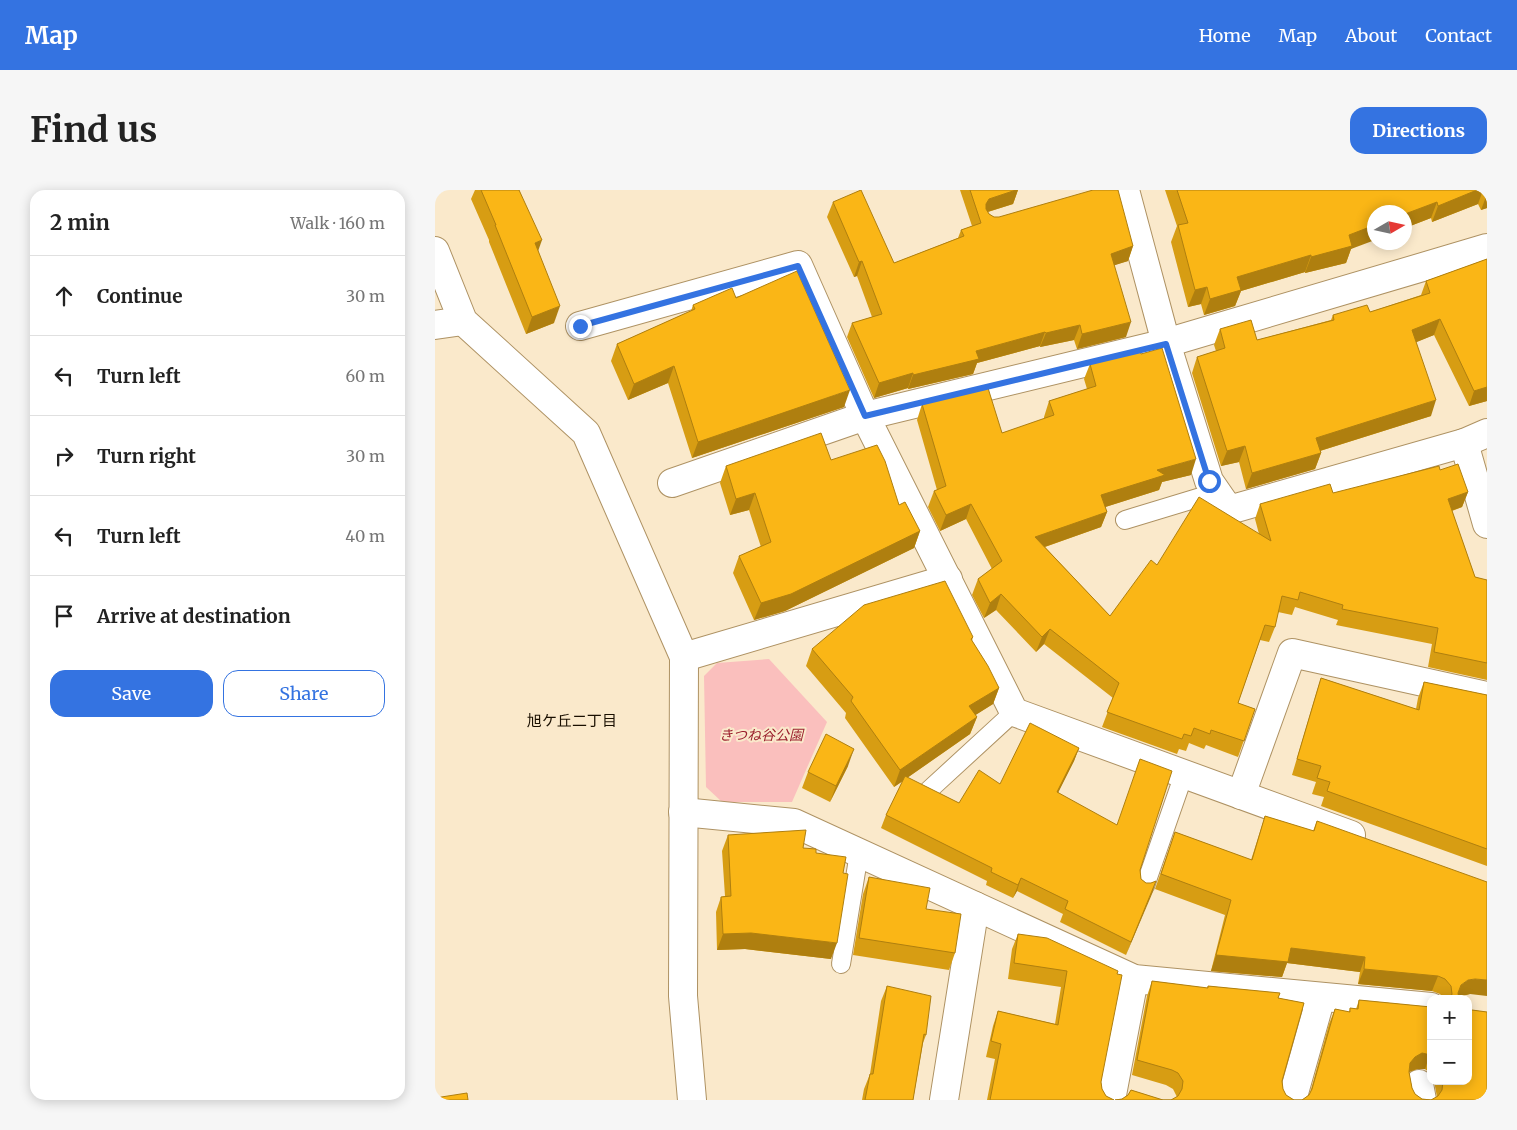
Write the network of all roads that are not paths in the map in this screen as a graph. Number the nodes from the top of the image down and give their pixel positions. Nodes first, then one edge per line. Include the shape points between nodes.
1 (1125, 190) edge
2 (1487, 248) edge
3 (435, 252) edge
4 (463, 321) junction
5 (435, 325) edge
6 (580, 326) dead end
7 (1166, 344) junction
8 (865, 416) junction
9 (1475, 438) edge
10 (672, 483) dead end
11 (1217, 492) junction
12 (1125, 520) dead end
13 (1487, 524) edge
14 (948, 579) junction
15 (684, 657) junction
16 (1487, 696) edge
17 (1014, 712) junction
18 (1184, 774) junction
19 (928, 791) edge
20 (1241, 795) junction
21 (683, 812) junction
22 (1378, 844) edge
23 (859, 853) junction
24 (1145, 886) edge
25 (975, 906) junction
26 (841, 964) dead end
27 (1134, 979) junction
28 (1321, 996) junction
29 (1427, 1007) edge
30 (1121, 1093) edge
31 (692, 1100) edge
32 (944, 1100) edge
33 (1292, 1100) edge

1 - 7 street
2 - 7 street
3 - 4 street
4 - 5 street
4 - 15 street via 586,434
6 - 8 street via 798,266
7 - 8 street
7 - 11 street via 1209,481
8 - 10 street
8 - 14 street
9 - 11 street via 1229,510
9 - 13 street
11 - 12 lane
14 - 15 street
14 - 17 street
15 - 21 street
16 - 20 street via 1292,653
17 - 18 street
17 - 19 lane
18 - 20 street
18 - 24 lane
20 - 22 street
21 - 23 street via 794,823
21 - 31 street via 683,996
23 - 25 street
23 - 26 lane
25 - 27 street
25 - 32 street
27 - 28 street
27 - 30 street
28 - 29 street
28 - 33 street

